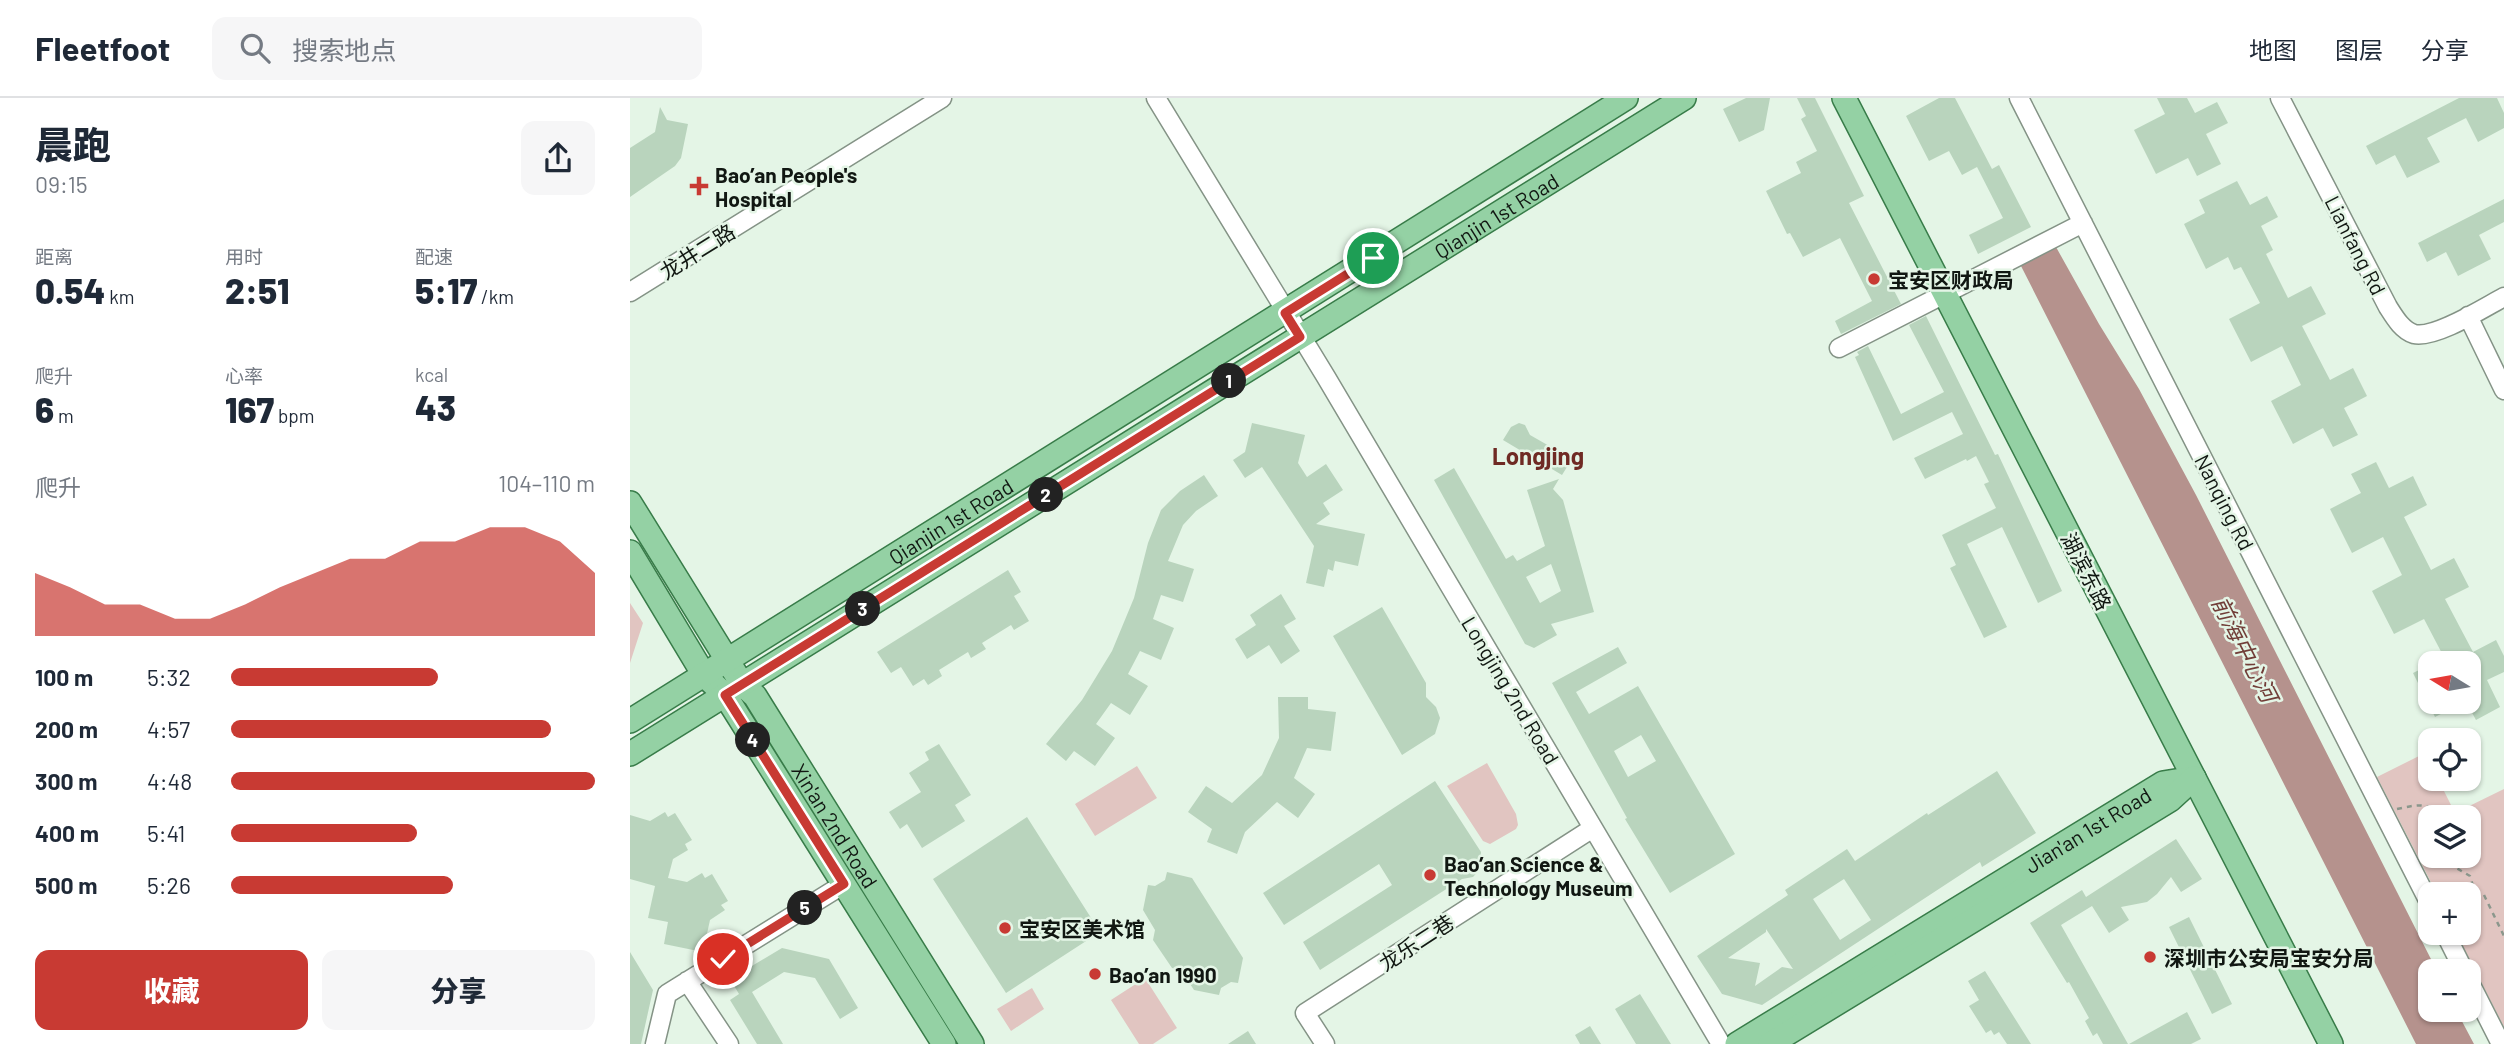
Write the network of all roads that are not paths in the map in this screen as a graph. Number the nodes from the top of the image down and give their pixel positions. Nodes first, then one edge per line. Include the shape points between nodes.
1 (943, 98) edge
2 (1156, 98) edge
3 (1626, 98) edge
4 (1684, 98) edge
5 (1844, 98) edge
6 (2019, 98) edge
7 (2280, 98) edge
8 (2083, 223) junction
9 (630, 292) edge
10 (1945, 294) junction
11 (2504, 297) edge
12 (1285, 313) junction
13 (2468, 316) junction
14 (1300, 337) junction
15 (1839, 348) dead end
16 (2504, 390) edge
17 (630, 503) edge
18 (630, 552) edge
19 (727, 660) junction
20 (704, 675) junction
21 (734, 690) junction
22 (630, 721) edge
23 (630, 754) edge
24 (2194, 778) junction
25 (1593, 828) junction
26 (2419, 882) edge
27 (844, 884) junction
28 (687, 981) junction
29 (2481, 1005) edge
30 (655, 1044) edge
31 (729, 1044) edge
32 (944, 1044) edge
33 (972, 1044) edge
34 (1325, 1044) edge
35 (1721, 1044) edge
36 (1737, 1044) edge
37 (1770, 1044) edge
38 (2330, 1044) edge
39 (2501, 1044) edge

1 - 9 street, 龙井二路
2 - 12 street
3 - 12 main road, Qianjin 1st Road
4 - 14 main road, Qianjin 1st Road
5 - 10 main road, 湖滨东路
6 - 8 street, Nanqing Rd
7 - 13 street, Lianfang Rd via 2402,326 2423,335
8 - 10 street
8 - 26 street, Nanqing Rd
10 - 15 street
10 - 24 main road, 湖滨东路
11 - 13 street, Lianfang Rd
12 - 14 street
12 - 19 main road, Qianjin 1st Road
13 - 16 street
14 - 21 main road, Qianjin 1st Road
14 - 25 street, Longjing 2nd Road
17 - 19 main road, Xin'an 2nd Road
18 - 20 main road, Xin'an 2nd Road
19 - 20 main road, Qianjin 1st Road
19 - 21 main road, Xin'an 2nd Road
20 - 21 main road, Xin'an 2nd Road
20 - 22 main road, Qianjin 1st Road
21 - 23 main road, Qianjin 1st Road
21 - 27 main road, Xin'an 2nd Road
21 - 33 main road, Xin'an 2nd Road via 755,696
24 - 36 main road, Jian'an 1st Road via 2163,783
24 - 37 main road, Jian'an 1st Road via 2170,800
24 - 38 main road, 湖滨东路
25 - 34 street, 龙乐二巷 via 1305,1013
25 - 35 street, Longjing 2nd Road
27 - 28 street
27 - 32 main road, Xin'an 2nd Road
28 - 30 street via 667,994
28 - 31 street
29 - 39 street

